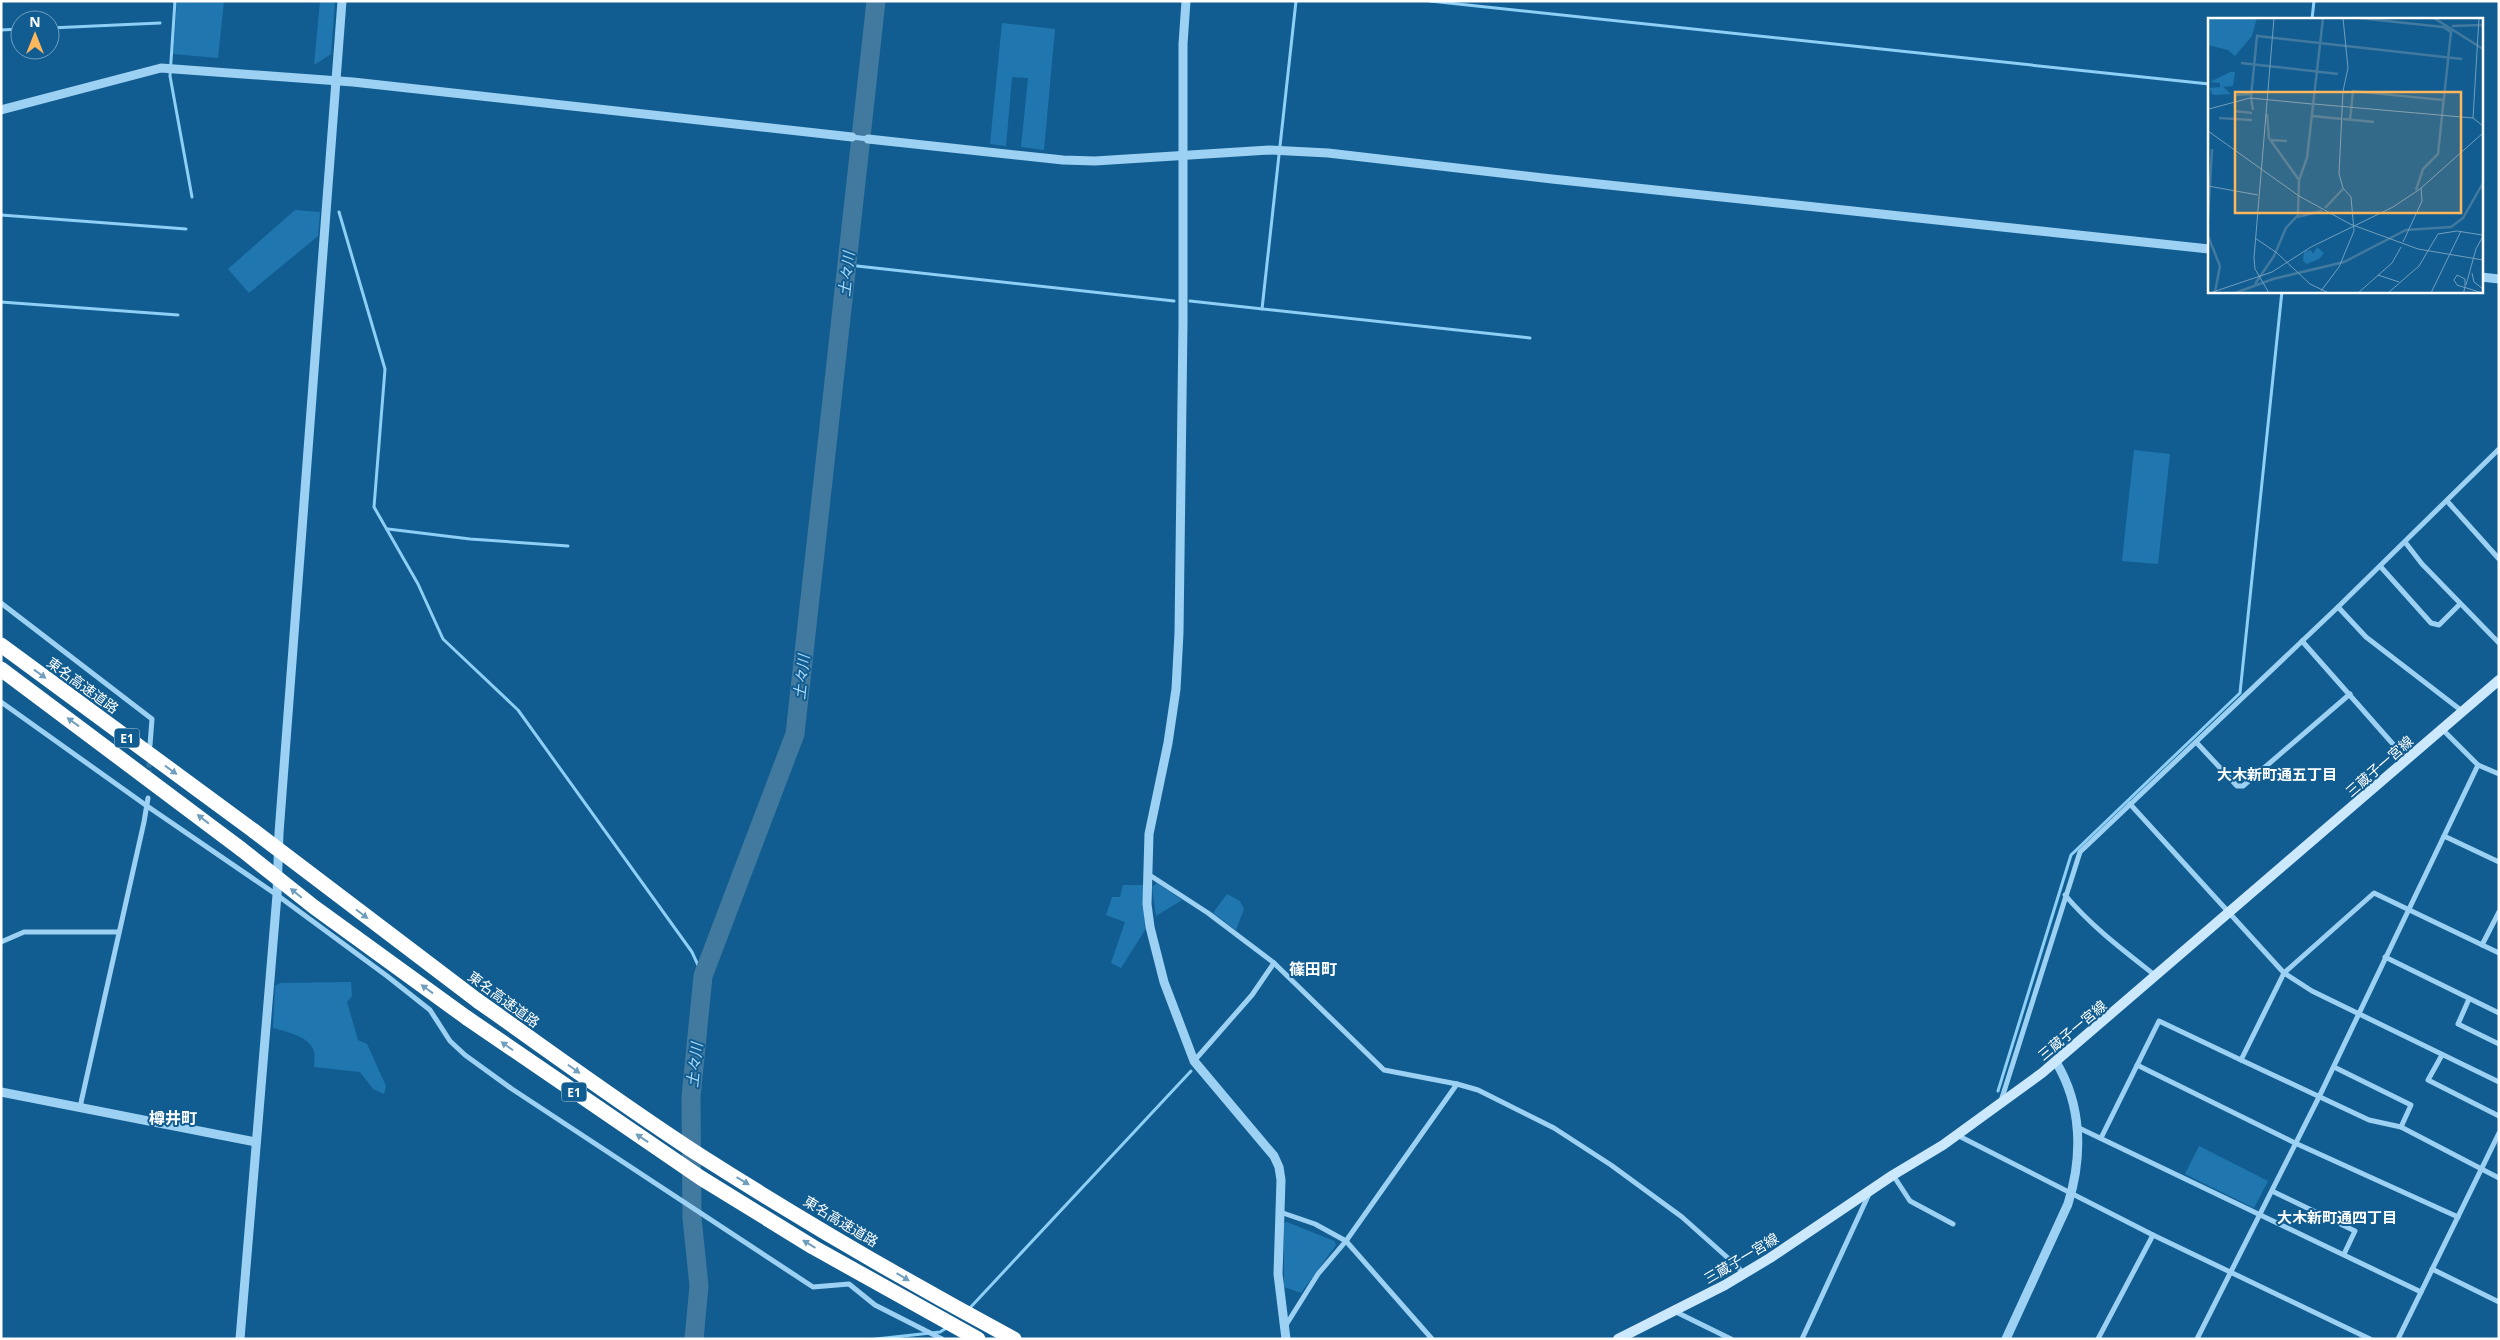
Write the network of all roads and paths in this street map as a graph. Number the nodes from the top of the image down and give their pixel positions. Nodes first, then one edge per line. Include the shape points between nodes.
1 (342, 1) edge
2 (1186, 1) edge
3 (336, 80) junction
4 (1, 110) edge
5 (852, 137) joint
6 (868, 139) joint
7 (1183, 156) junction
8 (2208, 249) edge
9 (2482, 277) edge
10 (2499, 279) edge
11 (2499, 449) edge
12 (2447, 501) junction
13 (2405, 542) junction
14 (2499, 559) edge
15 (2380, 566) junction
16 (1, 603) edge
17 (2460, 604) junction
18 (2338, 607) junction
19 (2302, 641) junction
20 (2499, 643) edge
21 (1, 645) edge
22 (1, 669) edge
23 (2499, 680) edge
24 (2350, 694) junction
25 (1, 702) edge
26 (2463, 712) junction
27 (2442, 730) junction
28 (2196, 742) junction
29 (150, 745) dead end
30 (2407, 760) junction
31 (2478, 765) junction
32 (2499, 774) edge
33 (148, 798) dead end
34 (2130, 804) junction
35 (147, 806) junction
36 (2444, 836) junction
37 (2499, 862) edge
38 (1147, 873) junction
39 (277, 894) junction
40 (2065, 895) junction
41 (2408, 909) junction
42 (2499, 912) edge
43 (2229, 914) junction
44 (118, 932) junction
45 (1, 942) edge
46 (2482, 946) junction
47 (2499, 953) edge
48 (2385, 957) junction
49 (1274, 963) junction
50 (2284, 974) junction
51 (2156, 976) junction
52 (2469, 999) junction
53 (2499, 1013) edge
54 (2359, 1014) junction
55 (2499, 1044) edge
56 (2442, 1055) junction
57 (2241, 1060) junction
58 (1194, 1061) junction
59 (2056, 1062) junction
60 (2137, 1065) junction
61 (2334, 1067) junction
62 (2499, 1082) edge
63 (1457, 1084) junction
64 (1, 1092) edge
65 (2320, 1095) junction
66 (2000, 1104) junction
67 (80, 1107) junction
68 (2499, 1116) edge
69 (2401, 1127) junction
70 (2079, 1128) junction
71 (2499, 1133) edge
72 (1957, 1135) junction
73 (2101, 1138) junction
74 (256, 1142) junction
75 (2295, 1143) junction
76 (2481, 1169) junction
77 (1893, 1175) junction
78 (2499, 1178) edge
79 (1871, 1190) junction
80 (2272, 1191) junction
81 (2072, 1194) junction
82 (1280, 1212) junction
83 (2259, 1216) junction
84 (2458, 1217) junction
85 (1953, 1224) dead end
86 (2153, 1235) junction
87 (1346, 1241) junction
88 (2344, 1254) junction
89 (2432, 1269) junction
90 (2231, 1272) junction
91 (1744, 1274) junction
92 (2421, 1292) junction
93 (2499, 1302) edge
94 (1674, 1311) junction
95 (1284, 1327) junction
96 (240, 1339) edge
97 (942, 1339) edge
98 (978, 1339) edge
99 (1014, 1339) edge
100 (1286, 1339) edge
101 (1432, 1339) edge
102 (1618, 1339) edge
103 (1731, 1339) edge
104 (1802, 1339) edge
105 (2006, 1339) edge
106 (2098, 1339) edge
107 (2197, 1339) edge
108 (2370, 1339) edge
109 (2398, 1339) edge

1 - 3 street
2 - 7 street
3 - 4 street via 161,68
3 - 5 street
3 - 39 street
5 - 6 street
6 - 7 street via 1063,160
7 - 8 street via 1269,150 1328,153
7 - 38 street via 1179,633 1176,689 1149,834
9 - 10 street
11 - 12 street
12 - 13 street
12 - 14 street
13 - 15 street
13 - 17 street
15 - 17 street via 2431,624 2439,625
15 - 18 street
16 - 29 street via 152,719
17 - 20 street
18 - 19 street
18 - 26 street via 2366,637
19 - 24 street
19 - 28 street
21 -> 99 highway, 東名高速道路 / E1, bridge via 478,1001 609,1094 701,1156
98 -> 22 highway, E1, bridge via 701,1178 467,1018 314,907 242,849
23 - 26 main road, 三蔵子一宮線
24 - 28 street via 2243,786 2237,786
24 - 30 street
25 - 35 street
26 - 27 main road, 三蔵子一宮線
27 - 30 main road, 三蔵子一宮線
27 - 31 street
28 - 34 street
30 - 43 main road, 三蔵子一宮線
31 - 32 street
31 - 36 street
33 - 35 street
34 - 40 street via 2080,852
34 - 43 street
35 - 39 street
35 - 44 street
36 - 37 street
36 - 41 street
38 - 49 street via 1208,913
38 - 58 street via 1150,927 1164,982
39 - 74 street
39 - 97 street via 430,1010 450,1041 512,1089 812,1286 849,1284 875,1305
40 - 51 street via 2082,916
40 - 66 street
41 - 46 street
41 - 48 street
41 - 50 street via 2374,893
42 - 46 street
43 - 50 street
43 - 51 main road, 三蔵子一宮線
44 - 45 street via 24,932
44 - 67 street
46 - 47 street
48 - 52 street
48 - 54 street
49 - 58 street via 1252,995
49 - 63 street via 1384,1070
50 - 54 street
50 - 57 street
51 - 59 main road, 三蔵子一宮線
52 - 53 street
52 - 55 street via 2458,1024
54 - 56 street
54 - 61 street
56 - 62 street
56 - 68 street via 2428,1080
57 - 60 street via 2159,1021
57 - 65 street
58 - 82 street via 1274,1156 1281,1180
59 - 66 main road, 三蔵子一宮線
59 - 70 street via 2064,1076
60 - 73 street
60 - 75 street
61 - 65 street
61 - 69 street via 2411,1105
63 - 87 street
63 - 91 street via 1478,1090 1554,1128 1611,1165 1682,1217
64 - 67 street
65 - 69 street via 2368,1120
65 - 75 street
66 - 72 main road, 三蔵子一宮線
67 - 74 street
69 - 76 street
70 - 73 street
70 - 81 street via 2078,1164
71 - 76 street
72 - 77 main road, 三蔵子一宮線
72 - 81 street
73 - 83 street
74 - 96 street
75 - 80 street
75 - 84 street
76 - 78 street
76 - 84 street
77 - 79 main road, 三蔵子一宮線
77 - 85 street via 1910,1202
79 - 91 main road, 三蔵子一宮線
79 - 104 street
80 - 83 street
80 - 88 street via 2356,1231
81 - 86 street
81 - 105 street
82 - 87 street via 1315,1224
82 - 95 street via 1278,1274
83 - 88 street
83 - 90 street
84 - 89 street
86 - 90 street
86 - 106 street
87 - 95 street via 1318,1274
87 - 101 street
88 - 92 street
89 - 92 street
89 - 93 street
90 - 107 street
90 - 108 street
91 - 94 main road, 三蔵子一宮線
92 - 109 street
94 - 102 main road, 三蔵子一宮線
94 - 103 street
95 - 100 street

